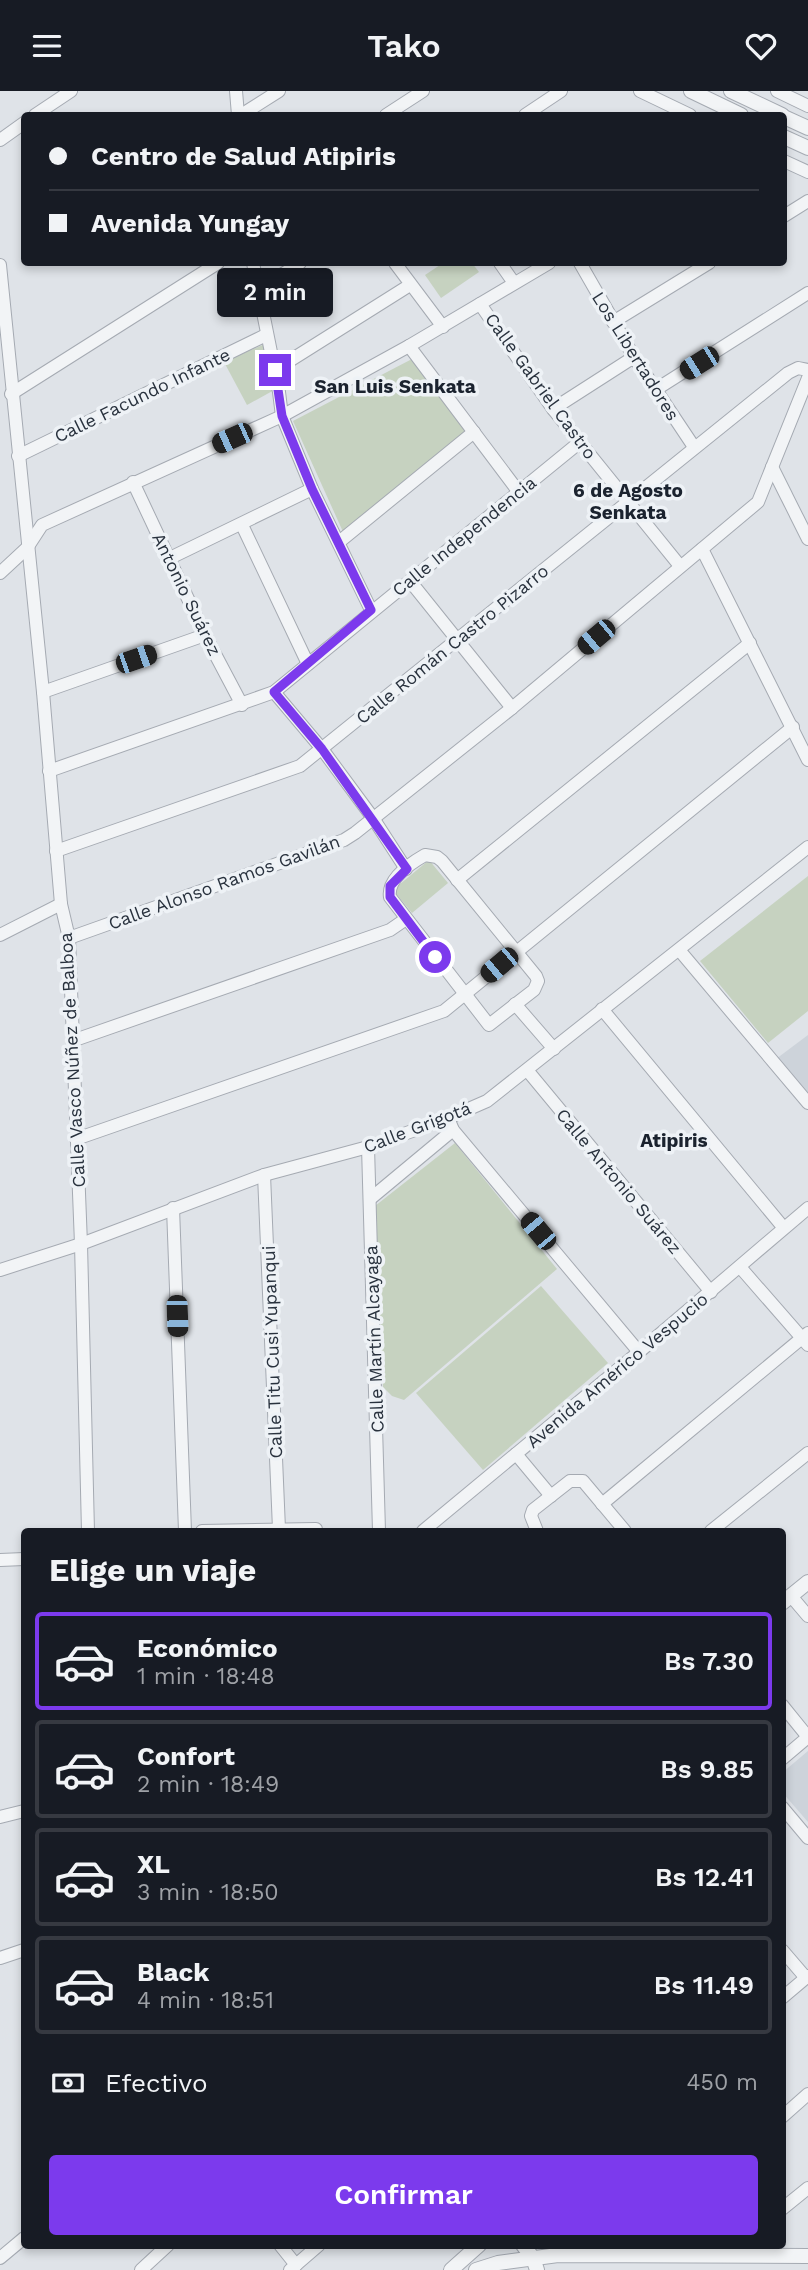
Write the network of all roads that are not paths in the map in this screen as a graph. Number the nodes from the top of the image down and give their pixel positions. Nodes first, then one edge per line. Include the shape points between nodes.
1 (71, 91) edge
2 (236, 91) edge
3 (279, 91) edge
4 (423, 91) edge
5 (561, 91) edge
6 (640, 91) edge
7 (691, 91) edge
8 (731, 91) edge
9 (777, 91) edge
10 (807, 91) edge
11 (799, 99) edge
12 (40, 112) edge
13 (239, 112) edge
14 (244, 112) edge
15 (395, 112) edge
16 (530, 112) edge
17 (669, 112) edge
18 (735, 112) edge
19 (775, 112) edge
20 (808, 117) edge
21 (787, 118) edge
22 (21, 125) edge
23 (808, 128) edge
24 (787, 138) edge
25 (0, 140) edge
26 (808, 148) edge
27 (787, 162) edge
28 (808, 172) edge
29 (808, 201) edge
30 (787, 214) edge
31 (0, 265) edge
32 (213, 266) edge
33 (254, 266) edge
34 (295, 266) edge
35 (397, 266) edge
36 (502, 266) edge
37 (544, 266) edge
38 (582, 266) edge
39 (704, 266) edge
40 (514, 283) junction
41 (410, 285) junction
42 (258, 290) junction
43 (808, 293) edge
44 (480, 304) junction
45 (613, 322) junction
46 (443, 327) junction
47 (267, 335) junction
48 (409, 346) junction
49 (634, 357) junction
50 (275, 370) junction
51 (808, 370) edge
52 (808, 378) edge
53 (655, 390) junction
54 (11, 394) junction
55 (553, 409) junction
56 (282, 416) junction
57 (474, 432) junction
58 (580, 442) junction
59 (694, 447) junction
60 (18, 456) junction
61 (772, 467) junction
62 (133, 482) junction
63 (312, 489) junction
64 (518, 491) junction
65 (628, 501) junction
66 (242, 525) junction
67 (808, 539) edge
68 (339, 542) junction
69 (27, 548) junction
70 (702, 549) junction
71 (170, 558) junction
72 (680, 566) junction
73 (0, 573) edge
74 (410, 581) junction
75 (371, 610) junction
76 (205, 635) junction
77 (458, 640) junction
78 (750, 643) junction
79 (308, 664) junction
80 (43, 691) junction
81 (274, 692) junction
82 (242, 705) junction
83 (512, 708) junction
84 (793, 727) junction
85 (322, 749) junction
86 (808, 759) edge
87 (49, 771) junction
88 (373, 818) junction
89 (808, 847) edge
90 (56, 851) junction
91 (407, 869) junction
92 (457, 880) junction
93 (61, 904) junction
94 (407, 919) junction
95 (0, 935) edge
96 (69, 938) junction
97 (516, 950) junction
98 (680, 951) junction
99 (464, 994) junction
100 (515, 1004) junction
101 (602, 1009) junction
102 (72, 1041) junction
103 (554, 1049) junction
104 (527, 1070) junction
105 (808, 1103) edge
106 (451, 1124) junction
107 (76, 1139) junction
108 (368, 1147) junction
109 (264, 1175) junction
110 (370, 1199) junction
111 (173, 1208) junction
112 (808, 1208) edge
113 (783, 1227) junction
114 (81, 1244) junction
115 (740, 1267) junction
116 (0, 1270) edge
117 (711, 1292) junction
118 (806, 1339) edge
119 (639, 1352) junction
120 (808, 1453) edge
121 (516, 1454) junction
122 (551, 1496) junction
123 (602, 1504) junction
124 (88, 1528) edge
125 (185, 1528) edge
126 (279, 1528) edge
127 (379, 1528) edge
128 (428, 1528) edge
129 (536, 1528) edge
130 (622, 1528) edge
131 (715, 1528) edge
132 (21, 1559) edge
133 (0, 1560) edge
134 (808, 1582) edge
135 (787, 1599) edge
136 (808, 1616) edge
137 (786, 1710) edge
138 (808, 1737) edge
139 (786, 1756) edge
140 (21, 1812) edge
141 (786, 1812) edge
142 (0, 1817) edge
143 (808, 1838) edge
144 (21, 1950) edge
145 (786, 1954) edge
146 (0, 1958) edge
147 (807, 1977) edge
148 (786, 1995) edge
149 (808, 2094) edge
150 (786, 2113) edge
151 (808, 2188) edge
152 (786, 2206) edge
153 (21, 2240) edge
154 (164, 2249) edge
155 (282, 2249) edge
156 (314, 2249) edge
157 (475, 2249) edge
158 (526, 2249) edge
159 (636, 2250) edge
160 (752, 2250) edge
161 (808, 2256) edge
162 (0, 2258) edge
163 (535, 2264) edge
164 (293, 2267) edge
165 (141, 2270) edge
166 (451, 2270) edge
167 (476, 2270) edge

1 - 12 street
2 - 13 street
3 - 14 street
4 - 15 street
5 - 16 street
6 - 17 street
7 - 18 street
8 - 19 street
9 - 11 street
10 - 11 street
11 - 20 street
21 - 23 street
22 - 25 street
24 - 26 street
27 - 28 street
29 - 30 street
31 - 54 street, Calle Vasco Núñez de Balboa
32 - 54 street
33 - 42 street
34 - 42 street
35 - 41 street
36 - 40 street
37 - 40 street
38 - 45 street, Los Libertadores
39 - 45 street
40 - 44 street
41 - 46 street
41 - 50 street
42 - 47 street
43 - 53 street
44 - 46 street
44 - 55 street, Calle Gabriel Castro
45 - 49 street, Los Libertadores
46 - 48 street
47 - 50 street
47 - 60 street, Calle Facundo Infante
48 - 56 street
48 - 57 street
49 - 53 street, Los Libertadores
49 - 55 street
50 - 56 street
51 - 59 street, Calle Román Castro Pizarro via 788,373
52 - 61 street, Calle Alonso Ramos Gavilán
53 - 59 street, Los Libertadores
54 - 60 street, Calle Vasco Núñez de Balboa
55 - 58 street, Calle Gabriel Castro
56 - 62 street
56 - 63 street
57 - 64 street
57 - 68 street
58 - 64 street, Calle Independencia
58 - 65 street, Calle Gabriel Castro
59 - 65 street, Calle Román Castro Pizarro
60 - 69 street, Calle Vasco Núñez de Balboa
61 - 67 street
61 - 70 street, Calle Alonso Ramos Gavilán via 758,502
62 - 69 street via 42,524
62 - 71 street, Antonio Suárez
63 - 66 street
63 - 68 street
64 - 74 street, Calle Independencia
65 - 72 street, Calle Gabriel Castro
65 - 77 street, Calle Román Castro Pizarro
66 - 71 street
66 - 79 street
68 - 75 street
69 - 73 street
69 - 80 street, Calle Vasco Núñez de Balboa
70 - 72 street, Calle Alonso Ramos Gavilán
70 - 78 street
71 - 76 street, Antonio Suárez
72 - 83 street, Calle Alonso Ramos Gavilán
74 - 75 street, Calle Independencia
74 - 77 street
75 - 79 street, Calle Independencia
76 - 80 street
76 - 82 street, Antonio Suárez
77 - 83 street
77 - 85 street, Calle Román Castro Pizarro
78 - 84 street
78 - 92 street
79 - 81 street, Calle Independencia
80 - 87 street, Calle Vasco Núñez de Balboa
81 - 82 street, Calle Independencia
81 - 85 street
82 - 87 street, Calle Independencia
83 - 88 street, Calle Alonso Ramos Gavilán
84 - 86 street
84 - 97 street
85 - 88 street
85 - 90 street, Calle Román Castro Pizarro via 300,766
87 - 90 street, Calle Vasco Núñez de Balboa
88 - 91 street
88 - 96 street, Calle Alonso Ramos Gavilán via 344,840
89 - 98 street, Calle Grigotá
90 - 93 street, Calle Vasco Núñez de Balboa
91 - 92 street via 431,855
91 - 94 street via 389,891
92 - 97 street
93 - 95 street
93 - 96 street, Calle Vasco Núñez de Balboa
94 - 99 street
94 - 102 street via 390,930
96 - 102 street, Calle Vasco Núñez de Balboa
97 - 99 street
97 - 100 street via 538,981 534,990
98 - 101 street, Calle Grigotá
98 - 105 street
99 - 100 street via 489,1025
99 - 107 street via 444,1011
100 - 103 street
101 - 103 street, Calle Grigotá
101 - 113 street
102 - 107 street, Calle Vasco Núñez de Balboa
103 - 104 street, Calle Grigotá
104 - 106 street, Calle Grigotá
104 - 117 street, Calle Antonio Suárez
106 - 108 street, Calle Grigotá
106 - 110 street
106 - 119 street
107 - 114 street, Calle Vasco Núñez de Balboa
108 - 109 street, Calle Grigotá
108 - 110 street, Calle Martín Alcayaga
109 - 111 street, Calle Grigotá
109 - 126 street, Calle Titu Cusi Yupanqui
110 - 127 street, Calle Martín Alcayaga
111 - 114 street, Calle Grigotá
111 - 125 street
112 - 113 street, Avenida Américo Vespucio
113 - 115 street, Avenida Américo Vespucio
114 - 116 street, Calle Grigotá
114 - 124 street, Calle Vasco Núñez de Balboa
115 - 117 street, Avenida Américo Vespucio
115 - 118 street
117 - 119 street, Avenida Américo Vespucio
118 - 123 street
119 - 121 street, Avenida Américo Vespucio
120 - 131 street
121 - 122 street
121 - 128 street, Avenida Américo Vespucio
122 - 123 street via 577,1479
122 - 129 street via 533,1510
123 - 130 street
132 - 133 street
134 - 135 street
135 - 136 street
137 - 138 street
138 - 139 street
140 - 142 street
141 - 143 street
144 - 146 street
145 - 147 street
147 - 148 street
149 - 150 street
151 - 152 street
153 - 162 street
154 - 165 street
155 - 164 street
156 - 164 street
157 - 166 street
158 - 163 street
159 - 160 street
159 - 163 street via 558,2255
160 - 161 street
163 - 167 street via 498,2263

